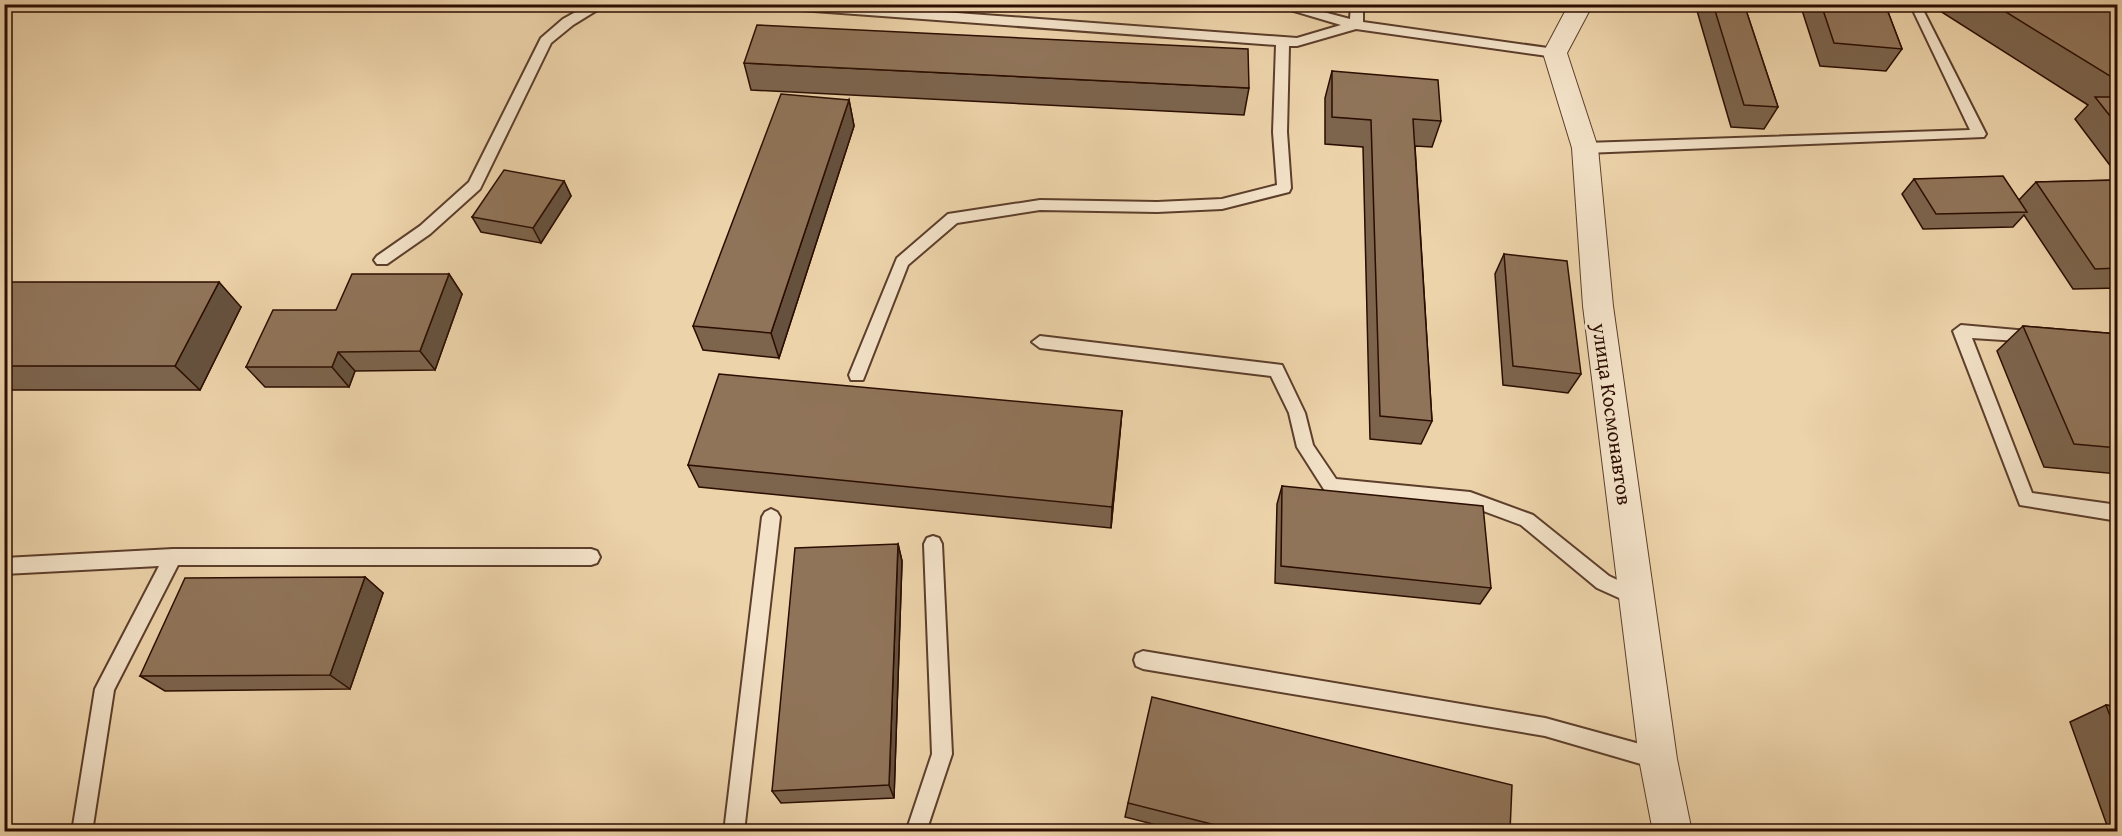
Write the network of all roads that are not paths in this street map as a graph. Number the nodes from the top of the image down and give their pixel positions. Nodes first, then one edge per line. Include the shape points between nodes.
1 (601, 4) edge
2 (773, 4) edge
3 (1276, 4) edge
4 (1357, 4) edge
5 (1581, 4) edge
6 (1915, 6) edge
7 (1356, 25) junction
8 (1283, 41) junction
9 (1555, 53) junction
10 (1585, 148) junction
11 (382, 260) dead end
12 (2050, 337) edge
13 (1040, 342) dead end
14 (857, 375) dead end
15 (2118, 513) edge
16 (771, 517) dead end
17 (933, 544) dead end
18 (591, 556) dead end
19 (173, 557) junction
20 (4, 566) edge
21 (1637, 598) junction
22 (1143, 660) dead end
23 (1658, 759) junction
24 (82, 831) edge
25 (734, 831) edge
26 (916, 831) edge
27 (1674, 831) edge

1 - 11 lane via 568,22 546,41 475,185 425,230
2 - 8 lane
3 - 7 lane
4 - 7 lane
5 - 9 street
6 - 10 lane via 1979,134
7 - 8 lane via 1297,42
7 - 9 lane
8 - 14 lane via 1280,132 1284,189 1222,204 1040,205 953,218 902,262
9 - 10 street, улица Космонавтов
10 - 21 street, улица Космонавтов via 1598,306
12 - 15 lane via 1961,331 2026,500
13 - 21 lane via 1276,370 1297,413 1305,447 1331,486 1470,499 1527,519 1603,582
16 - 25 lane
17 - 26 lane via 942,754
18 - 19 lane
19 - 20 lane
19 - 24 lane via 105,689
21 - 23 street, улица Космонавтов
22 - 23 lane via 1545,727
23 - 27 street, улица Космонавтов

